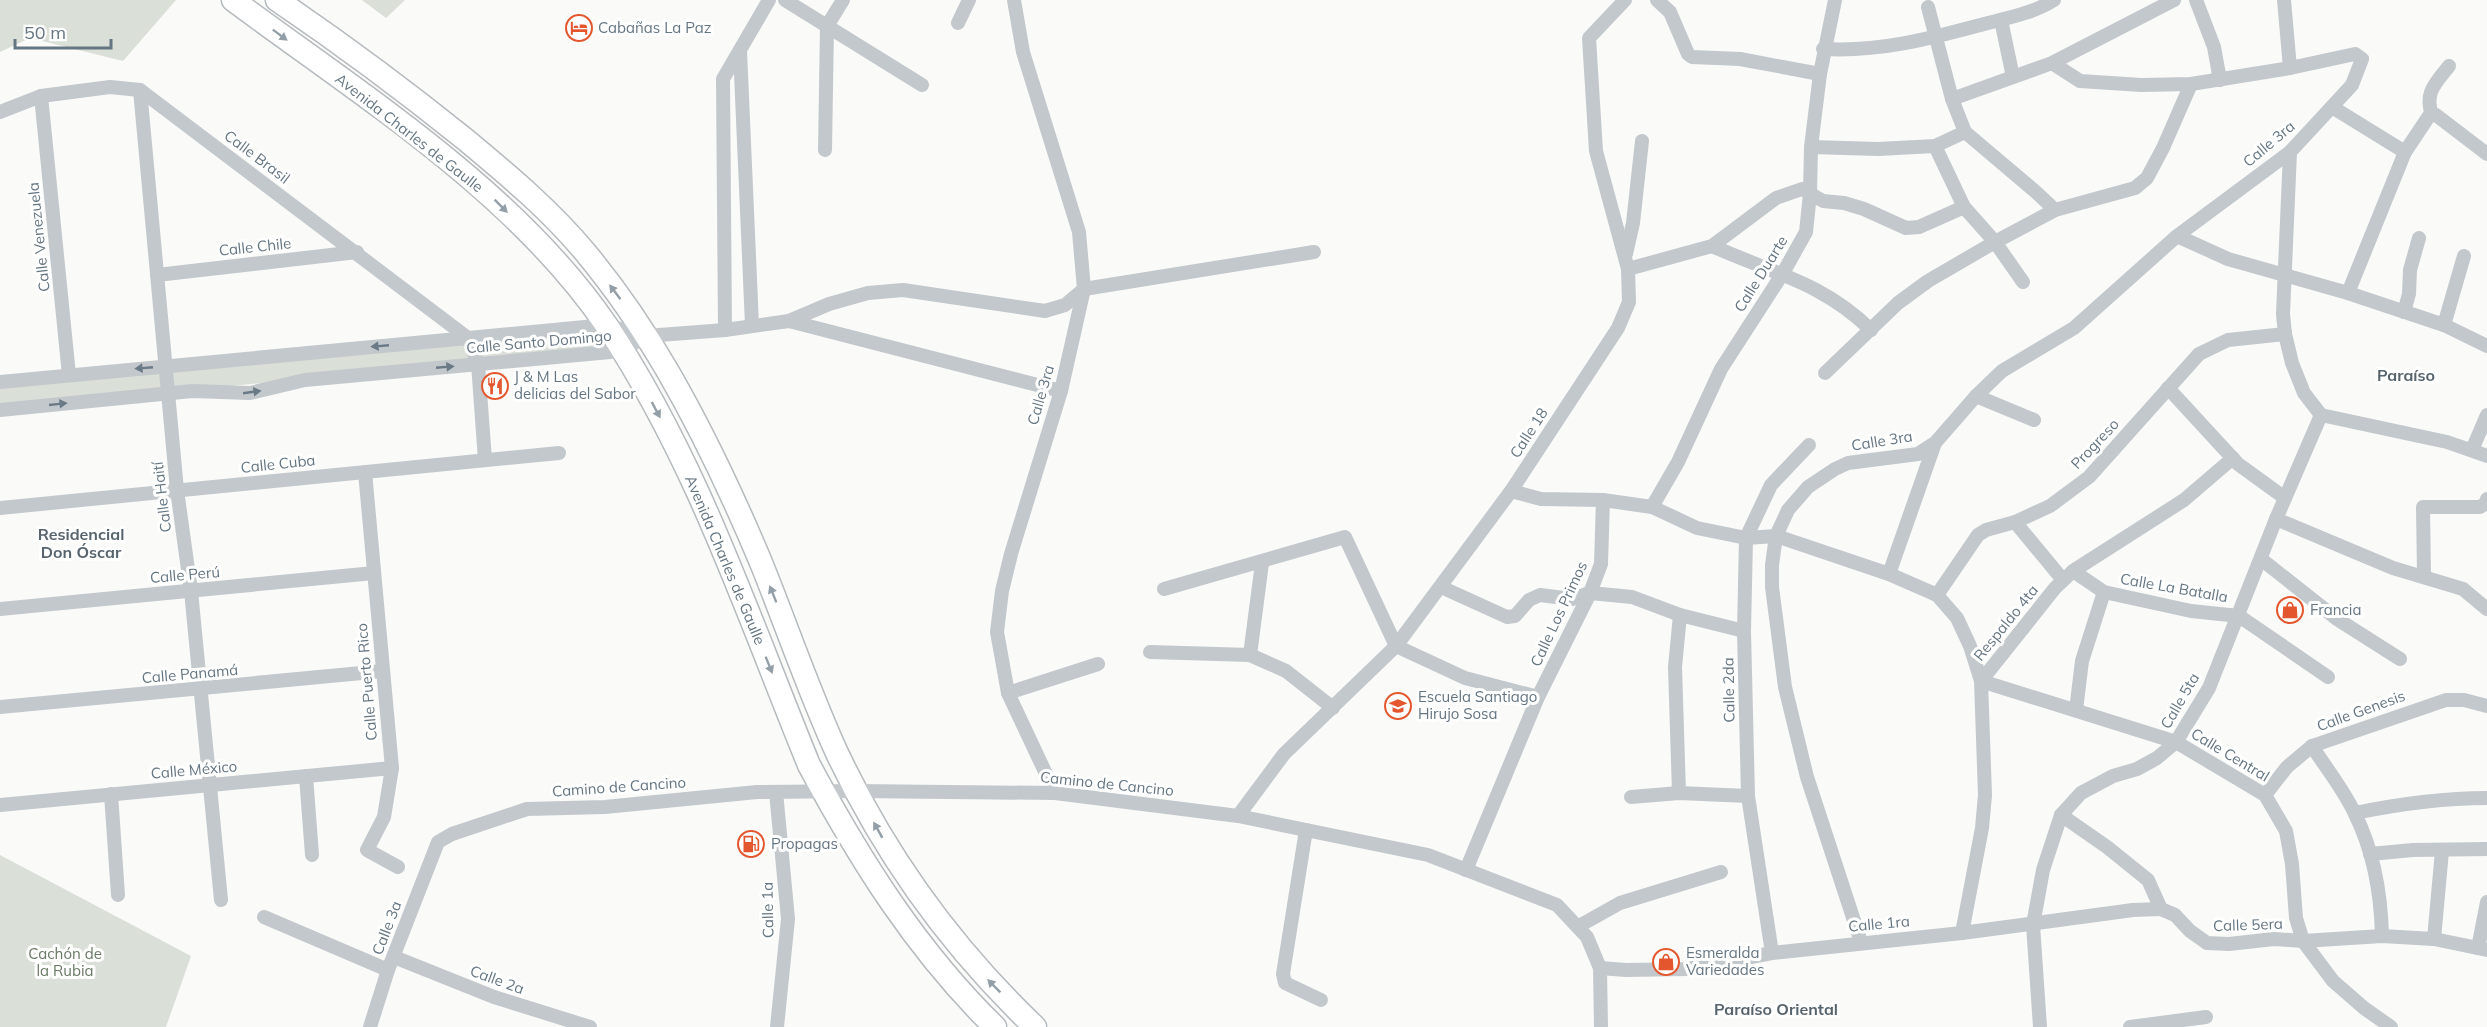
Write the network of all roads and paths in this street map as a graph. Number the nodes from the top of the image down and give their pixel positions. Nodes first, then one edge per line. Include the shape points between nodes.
1 (233, 0) edge
2 (277, 0) edge
3 (770, 0) edge
4 (785, 0) edge
5 (843, 0) edge
6 (969, 0) edge
7 (1014, 0) edge
8 (1625, 0) edge
9 (1657, 0) edge
10 (1835, 0) edge
11 (2054, 0) edge
12 (2174, 0) edge
13 (2196, 0) edge
14 (2284, 0) edge
15 (1928, 7) dead end
16 (2001, 20) junction
17 (958, 23) dead end
18 (827, 26) junction
19 (1936, 37) junction
20 (1823, 49) junction
21 (740, 50) junction
22 (2052, 63) junction
23 (2449, 66) dead end
24 (2290, 68) junction
25 (1820, 74) junction
26 (2013, 77) junction
27 (2220, 80) junction
28 (2191, 84) junction
29 (922, 85) dead end
30 (140, 90) junction
31 (41, 96) junction
32 (1952, 99) junction
33 (2332, 107) junction
34 (0, 112) edge
35 (2432, 115) junction
36 (1965, 132) junction
37 (1641, 141) dead end
38 (1935, 146) junction
39 (1811, 147) junction
40 (825, 150) dead end
41 (2290, 152) junction
42 (2405, 152) junction
43 (2487, 154) edge
44 (1810, 194) junction
45 (1964, 207) junction
46 (2055, 210) junction
47 (2177, 236) junction
48 (2420, 238) dead end
49 (1995, 242) junction
50 (1712, 246) junction
51 (357, 252) junction
52 (1314, 252) dead end
53 (2464, 256) dead end
54 (1627, 262) junction
55 (1783, 273) junction
56 (157, 275) junction
57 (2286, 275) junction
58 (2023, 282) dead end
59 (1084, 289) junction
60 (2348, 292) junction
61 (829, 304) junction
62 (2404, 312) junction
63 (789, 321) junction
64 (606, 325) junction
65 (752, 325) junction
66 (2444, 325) junction
67 (725, 330) junction
68 (1871, 330) junction
69 (830, 332) junction
70 (2285, 334) junction
71 (646, 336) junction
72 (468, 338) junction
73 (2487, 346) edge
74 (621, 351) junction
75 (478, 364) junction
76 (166, 366) junction
77 (1826, 372) dead end
78 (69, 375) junction
79 (0, 382) edge
80 (2168, 388) junction
81 (1061, 391) junction
82 (168, 393) junction
83 (1976, 396) junction
84 (0, 410) edge
85 (2321, 415) junction
86 (2487, 415) edge
87 (2034, 420) dead end
88 (1935, 443) junction
89 (1809, 445) dead end
90 (2472, 450) junction
91 (559, 453) dead end
92 (2487, 456) edge
93 (2233, 458) junction
94 (485, 460) junction
95 (365, 472) junction
96 (177, 490) junction
97 (1511, 491) junction
98 (2285, 498) junction
99 (2487, 499) edge
100 (1603, 500) junction
101 (1652, 507) junction
102 (0, 508) edge
103 (2276, 519) junction
104 (2015, 522) junction
105 (1776, 536) junction
106 (1746, 538) junction
107 (2260, 559) junction
108 (1262, 563) junction
109 (374, 573) junction
110 (1889, 574) junction
111 (2424, 575) junction
112 (2068, 576) junction
113 (1441, 587) junction
114 (1164, 590) dead end
115 (191, 591) junction
116 (2104, 592) junction
117 (1590, 593) junction
118 (1937, 595) junction
119 (0, 609) edge
120 (2487, 609) edge
121 (1680, 615) junction
122 (2239, 616) junction
123 (1744, 631) junction
124 (1396, 646) junction
125 (1150, 652) dead end
126 (1250, 655) junction
127 (2400, 659) dead end
128 (1098, 663) dead end
129 (383, 671) junction
130 (2328, 677) dead end
131 (1981, 681) junction
132 (201, 690) junction
133 (1008, 693) junction
134 (1538, 697) junction
135 (2487, 706) edge
136 (0, 707) edge
137 (1333, 708) junction
138 (2076, 710) junction
139 (2176, 742) junction
140 (2312, 747) junction
141 (392, 768) junction
142 (306, 776) junction
143 (210, 785) junction
144 (856, 791) junction
145 (776, 792) junction
146 (824, 793) junction
147 (1055, 793) junction
148 (1679, 793) junction
149 (111, 795) junction
150 (2265, 795) junction
151 (1748, 796) junction
152 (1631, 797) dead end
153 (2487, 798) edge
154 (0, 805) edge
155 (2355, 813) junction
156 (2061, 815) junction
157 (1238, 816) junction
158 (1306, 830) junction
159 (438, 842) joint
160 (2487, 849) edge
161 (2442, 851) junction
162 (2370, 854) junction
163 (312, 855) dead end
164 (398, 867) dead end
165 (1466, 870) junction
166 (1721, 872) dead end
167 (118, 895) dead end
168 (221, 900) dead end
169 (2487, 903) edge
170 (2161, 909) junction
171 (264, 917) dead end
172 (2033, 925) junction
173 (1579, 926) junction
174 (1962, 933) junction
175 (2382, 936) junction
176 (2434, 939) junction
177 (2303, 941) junction
178 (1861, 942) junction
179 (2483, 949) edge
180 (1772, 953) junction
181 (391, 964) junction
182 (1600, 968) junction
183 (1321, 1000) dead end
184 (2206, 1017) dead end
185 (370, 1027) edge
186 (590, 1027) edge
187 (777, 1027) edge
188 (995, 1027) edge
189 (1035, 1027) edge
190 (1601, 1027) edge
191 (2040, 1027) edge
192 (2130, 1027) edge
193 (2391, 1027) edge

1 -> 64 main road, Avenida Charles de Gaulle via 440,153 489,194 562,271
71 -> 2 main road, Avenida Charles de Gaulle via 585,252 506,173 416,100
3 - 21 street
4 - 18 street
5 - 18 street
6 - 17 street
7 - 59 street, Calle 3ra via 1023,52 1079,232
8 - 54 street, Calle 18 via 1589,38 1596,152
9 - 25 street via 1670,12 1692,57 1740,59
10 - 20 street, Calle Duarte
11 - 16 street
12 - 22 street
13 - 27 street via 2214,47
14 - 24 street
15 - 19 street
16 - 19 street
16 - 26 street
18 - 29 street
18 - 40 street
19 - 20 street via 1880,49
19 - 32 street
20 - 25 street, Calle Duarte
21 - 65 street
21 - 67 street via 723,79
22 - 26 street
22 - 28 street via 2080,81
23 - 35 street via 2431,90 2427,102
24 - 27 street
24 - 33 street, Calle 3ra via 2355,54 2362,59 2352,85
25 - 39 street, Calle Duarte
26 - 32 street
27 - 28 street
28 - 46 street via 2147,178 2135,188
30 - 31 street via 110,87
30 - 51 street, Calle Brasil
30 - 56 street, Calle Haití
31 - 34 street
31 - 78 street, Calle Venezuela
32 - 36 street
33 - 41 street, Calle 3ra
33 - 42 street
35 - 42 street
35 - 43 street
36 - 38 street
36 - 46 street
37 - 54 street
38 - 39 street
38 - 45 street
39 - 44 street, Calle Duarte
41 - 47 street, Calle 3ra
41 - 57 street
42 - 60 street
44 - 45 street via 1823,201 1864,209 1906,228 1919,227
44 - 50 street via 1802,189 1776,198
44 - 55 street, Calle Duarte via 1806,232
45 - 49 street
46 - 49 street
47 - 57 street via 2228,260
47 - 83 street, Calle 3ra via 2074,328 2002,371
48 - 62 street via 2410,270
49 - 58 street
49 - 68 street via 1928,281
50 - 54 street
50 - 55 street
51 - 56 street, Calle Chile
51 - 72 street, Calle Brasil
52 - 59 street
53 - 66 street
54 - 97 street, Calle 18 via 1629,302 1618,328
55 - 68 street via 1833,298
55 - 101 street, Calle Duarte via 1721,369 1678,462
56 - 76 street, Calle Haití
57 - 60 street
57 - 70 street
59 - 61 street via 1065,305 1045,311 903,290 868,293
59 - 81 street, Calle 3ra
60 - 62 street
61 - 63 street
61 - 69 street
62 - 66 street
63 - 65 street
63 - 69 street
64 - 71 street, Calle Santo Domingo
64 - 72 street, Calle Santo Domingo
64 - 74 main road, Avenida Charles de Gaulle
65 - 67 street
66 - 73 street
67 - 71 street
68 - 77 street
69 - 81 street
70 - 80 street, Progreso via 2228,340 2199,354
70 - 85 street via 2304,393
71 - 74 street, Calle Santo Domingo
144 -> 71 main road, Avenida Charles de Gaulle via 736,507 699,429
72 - 75 street
72 -> 76 street, Calle Santo Domingo
74 - 75 street, Calle Santo Domingo
74 -> 146 main road, Avenida Charles de Gaulle via 675,446 715,530 809,765
82 -> 75 street, Calle Santo Domingo via 250,393 305,380
75 - 94 street
76 -> 78 street, Calle Santo Domingo
76 - 82 street, Calle Haití
78 - 79 street, Calle Santo Domingo
80 - 93 street
80 - 104 street, Progreso via 2089,477 2050,506
81 - 133 street, Calle 3ra via 1002,591 997,632
84 -> 82 street, Calle Santo Domingo
82 - 96 street, Calle Haití
83 - 87 street
83 - 88 street, Calle 3ra
85 - 90 street
85 - 98 street, Calle 5ta
86 - 90 street
88 - 105 street, Calle 3ra via 1918,454 1848,463 1835,469 1808,487 1788,510
88 - 110 street
89 - 106 street, Calle 2da via 1771,485
90 - 92 street
91 - 94 street, Calle Cuba
93 - 98 street
93 - 112 street, Respaldo 4ta via 2184,500
94 - 95 street, Calle Cuba
95 - 96 street, Calle Cuba
95 - 109 street, Calle Puerto Rico
96 - 102 street, Calle Cuba
96 - 115 street, Calle Haití
97 - 100 street via 1541,499
97 - 113 street, Calle 18
98 - 103 street, Calle 5ta
99 - 111 street via 2480,507 2422,507
100 - 101 street
100 - 117 street, Calle Los Primos via 1601,564
101 - 106 street via 1697,528
103 - 107 street, Calle 5ta
103 - 111 street via 2393,568
104 - 112 street, Calle La Batalla
104 - 118 street, Progreso via 1978,535
105 - 106 street
105 - 110 street
105 - 178 street, Calle 3ra via 1772,587 1785,687 1807,777
106 - 123 street, Calle 2da
107 - 122 street, Calle 5ta
107 - 127 street via 2337,619
108 - 114 street
108 - 124 street via 1345,537
108 - 126 street
109 - 115 street, Calle Perú
109 - 129 street, Calle Puerto Rico
110 - 118 street
111 - 120 street via 2463,589
112 - 116 street, Calle La Batalla
112 - 131 street, Respaldo 4ta
113 - 117 street via 1507,617 1540,595 1572,599
113 - 124 street, Calle 18
115 - 119 street, Calle Perú
115 - 132 street, Calle Haití
116 - 122 street, Calle La Batalla via 2191,611
116 - 138 street via 2082,660
117 - 121 street via 1632,597
117 - 134 street, Calle Los Primos
118 - 131 street via 1961,627
121 - 123 street
121 - 148 street via 1676,667
122 - 130 street, Calle La Batalla
122 - 139 street, Calle 5ta via 2209,688
123 - 151 street, Calle 2da
124 - 134 street via 1465,678
124 - 137 street, Calle 18
125 - 126 street
126 - 137 street via 1286,671
128 - 133 street
129 - 132 street, Calle Panamá
129 - 141 street, Calle Puerto Rico
131 - 138 street, Calle Central
131 - 174 street, Respaldo 4ta via 1985,795
132 - 136 street, Calle Panamá
132 - 143 street, Calle Haití
133 - 147 street, Calle 3ra
134 - 165 street, Calle Los Primos
135 - 140 street, Calle Genesis via 2446,700
137 - 157 street, Calle 18 via 1284,754
138 - 139 street, Calle Central
139 - 150 street, Calle Central
139 - 156 street, Calle 5ta via 2147,764 2113,776 2081,794
140 - 150 street, Calle Genesis via 2287,767
140 - 155 street
141 - 142 street, Calle México
141 - 164 street, Calle Puerto Rico via 384,817 367,850
142 - 143 street, Calle México
142 - 163 street
143 - 149 street, Calle México
143 - 168 street, Calle Haití
144 - 146 street, Camino de Cancino
144 - 147 street, Camino de Cancino
189 -> 144 main road, Avenida Charles de Gaulle via 978,969 929,910
145 - 146 street, Camino de Cancino
145 - 159 street, Camino de Cancino via 605,807 526,809
145 - 187 street, Calle 1a via 788,919
146 - 188 main road, Avenida Charles de Gaulle via 892,907
147 - 157 street, Camino de Cancino
148 - 151 street
148 - 152 street
149 - 154 street, Calle México
149 - 167 street
150 - 177 street, Calle Central via 2286,831 2296,918
151 - 180 street, Calle 2da
153 - 155 street via 2400,804
155 - 162 street
156 - 170 street via 2148,880
156 - 172 street, Calle 5ta via 2043,870
157 - 158 street, Camino de Cancino
158 - 165 street, Camino de Cancino via 1428,855
158 - 183 street via 1283,974 1285,983
159 - 181 street, Calle 3a
160 - 161 street
161 - 162 street
161 - 176 street
162 - 175 street via 2381,896
165 - 173 street, Camino de Cancino via 1557,905
166 - 173 street via 1620,903
169 - 179 street
170 - 172 street, Calle 1ra
170 - 177 street, Calle 5era via 2175,915 2207,943
171 - 181 street, Calle 2a
172 - 174 street, Calle 1ra
172 - 191 street, Calle 5ta
173 - 182 street, Camino de Cancino
174 - 178 street, Calle 1ra
175 - 176 street, Calle 5era
175 - 177 street, Calle 5era
176 - 179 street, Calle 5era
177 - 193 street, Calle Central via 2333,981
178 - 180 street, Calle 1ra
180 - 182 street, Calle 1ra via 1688,969
181 - 185 street, Calle 3a
181 - 186 street, Calle 2a
182 - 190 street, Camino de Cancino
184 - 192 street

